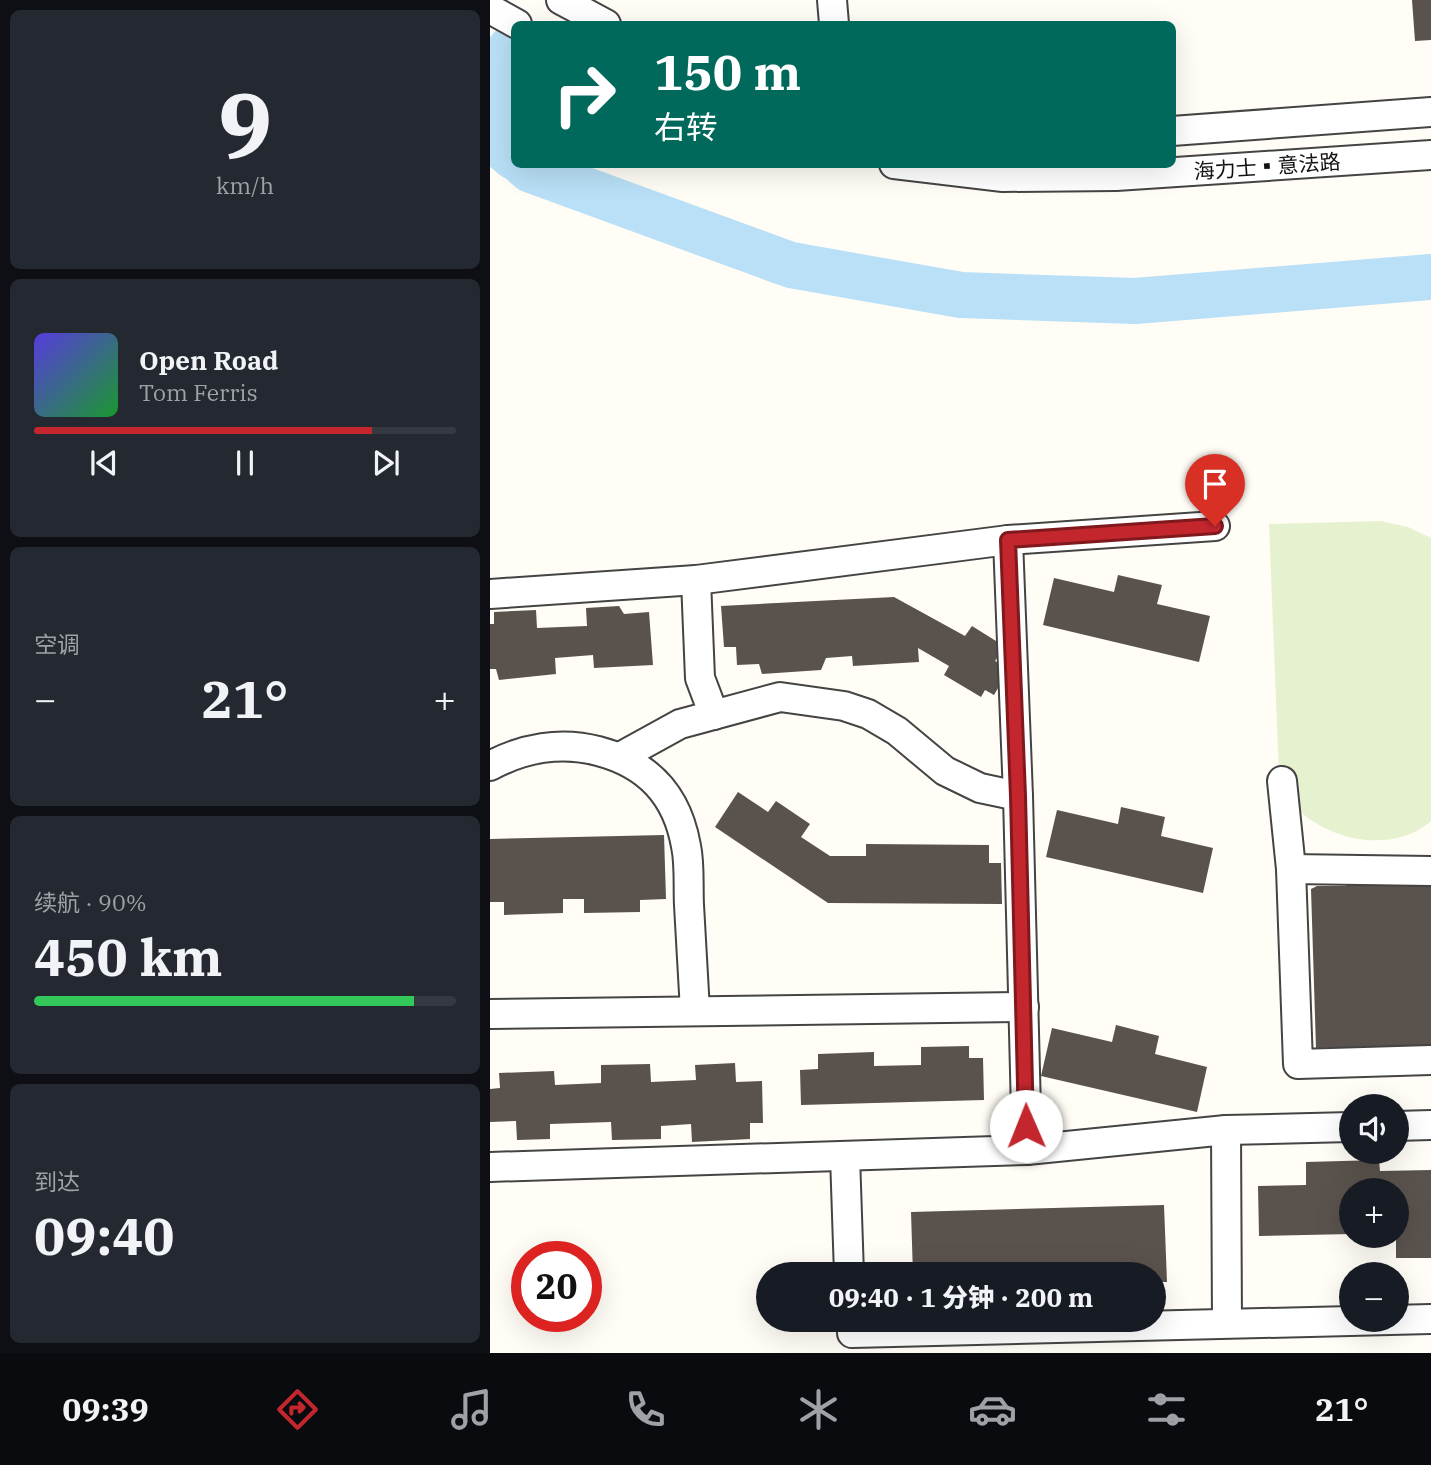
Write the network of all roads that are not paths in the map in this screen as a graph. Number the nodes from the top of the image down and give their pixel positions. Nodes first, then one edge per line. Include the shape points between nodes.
1 (561, 0) edge
2 (832, 0) edge
3 (490, 9) edge
4 (512, 21) edge
5 (600, 21) edge
6 (834, 21) edge
7 (1431, 112) edge
8 (1176, 131) edge
9 (1431, 155) edge
10 (928, 168) edge
11 (1215, 526) dead end
12 (1008, 540) junction
13 (695, 580) junction
14 (490, 594) edge
15 (714, 715) junction
16 (620, 757) junction
17 (490, 766) edge
18 (1282, 781) dead end
19 (1018, 796) junction
20 (1291, 869) junction
21 (1431, 871) edge
22 (1024, 1007) junction
23 (695, 1011) junction
24 (490, 1014) edge
25 (1431, 1060) edge
26 (1431, 1125) edge
27 (1409, 1126) edge
28 (1339, 1127) edge
29 (1226, 1130) junction
30 (1027, 1150) junction
31 (845, 1156) junction
32 (490, 1167) edge
33 (849, 1262) edge
34 (1431, 1320) edge
35 (1227, 1323) junction
36 (852, 1335) edge

1 - 5 street
2 - 6 street
3 - 4 street
7 - 8 street
9 - 10 street, 海力士▪意法路 via 1116,176 1003,177
11 - 12 street
12 - 13 street
12 - 19 street
13 - 14 street
13 - 15 street via 700,678
15 - 16 street via 680,724
15 - 19 street via 780,697 844,706 897,730 945,771 980,788
16 - 17 street via 561,746 531,749
16 - 23 street via 643,769 662,788 686,846
18 - 20 street
19 - 22 street
20 - 21 street
20 - 25 street via 1298,1064
22 - 23 street
22 - 30 street
23 - 24 street
26 - 27 street
28 - 29 street
29 - 30 street
29 - 35 street
30 - 31 street
31 - 32 street
31 - 33 street
34 - 35 street
35 - 36 street

